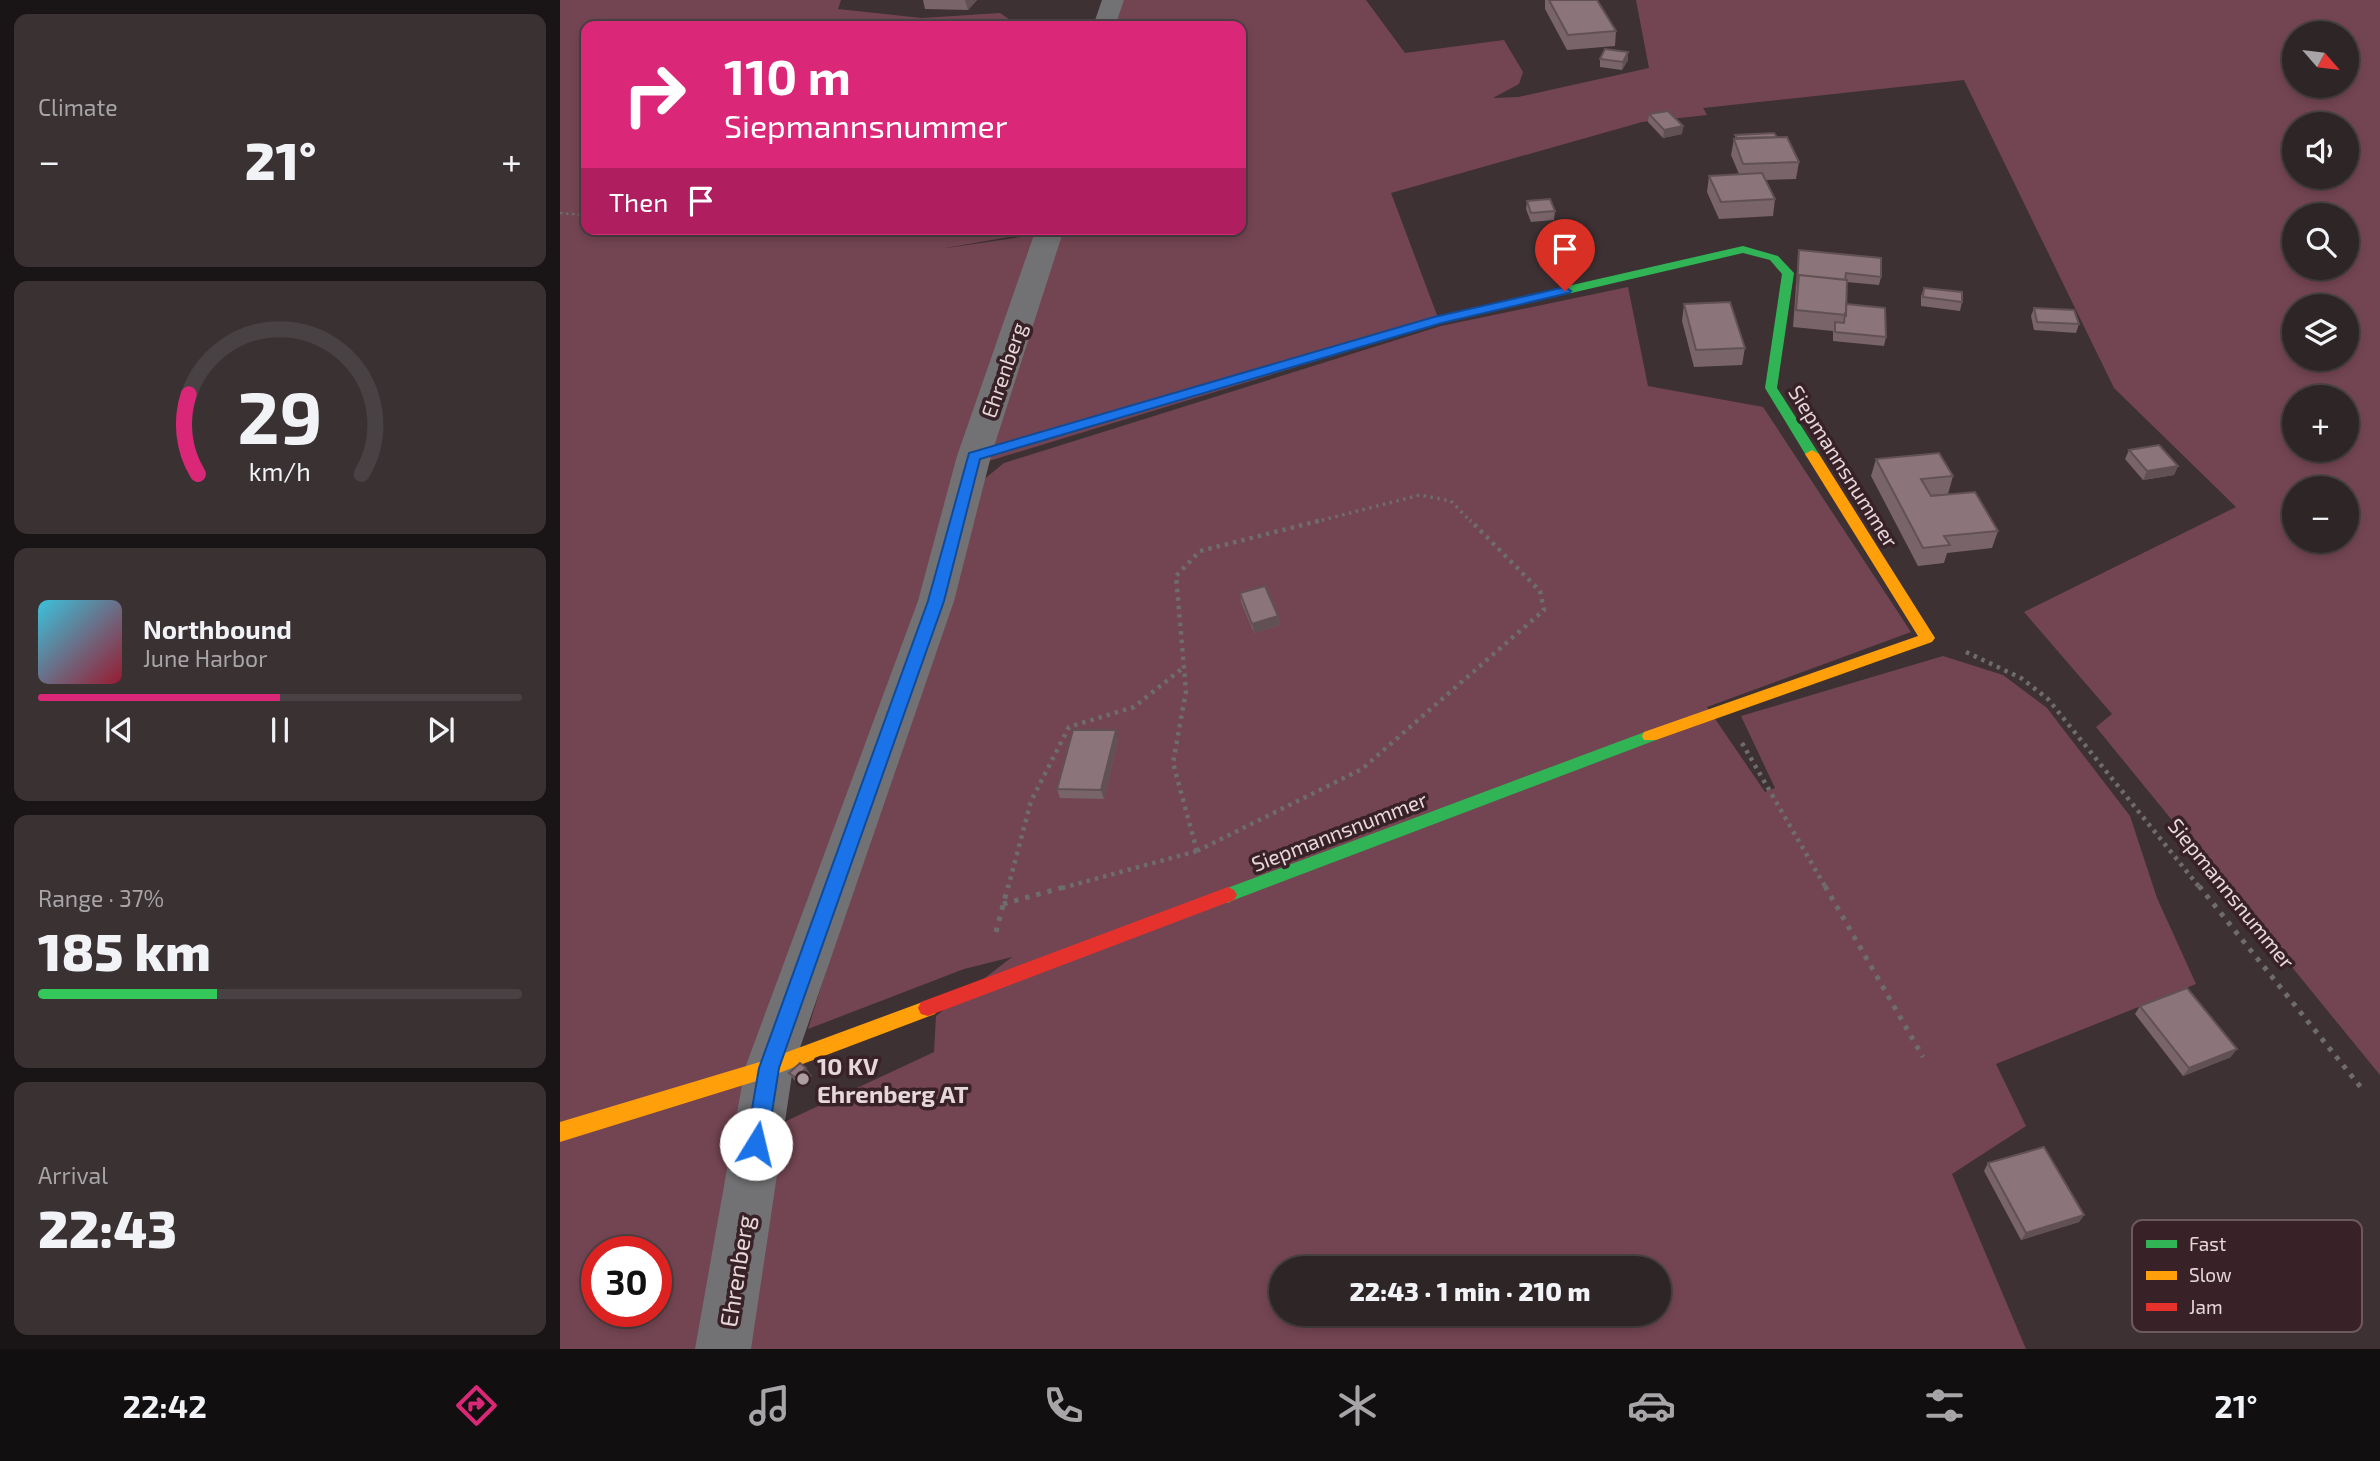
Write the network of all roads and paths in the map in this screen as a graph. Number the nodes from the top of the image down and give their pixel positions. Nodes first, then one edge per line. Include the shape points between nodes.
1 (1113, 0) edge
2 (1106, 21) edge
3 (560, 213) edge
4 (581, 215) edge
5 (1048, 235) edge
6 (974, 456) junction
7 (1927, 638) junction
8 (1184, 667) junction
9 (1722, 709) junction
10 (1197, 851) junction
11 (1003, 904) junction
12 (982, 988) junction
13 (1923, 1057) dead end
14 (769, 1068) junction
15 (2363, 1090) dead end
16 (560, 1132) edge
17 (723, 1349) edge

1 - 2 street
3 - 4 path
5 - 6 street, Ehrenberg
6 - 7 street, Siepmannsnummer via 1438,320 1742,249 1766,253 1781,261 1788,273 1771,388
6 - 14 street, Ehrenberg via 936,601
7 - 9 street, Siepmannsnummer
7 - 15 path, Siepmannsnummer via 1974,654 2021,678 2048,699
8 - 10 path via 1186,691 1173,763
8 - 10 path via 1175,576 1200,551 1420,495 1451,500 1540,591 1544,610 1362,769
8 - 11 path via 1134,707 1069,727 1031,801
9 - 12 street, Siepmannsnummer
9 - 13 path
10 - 11 path
11 - 12 path
12 - 14 street, Siepmannsnummer
14 - 16 street
14 - 17 street, Ehrenberg

